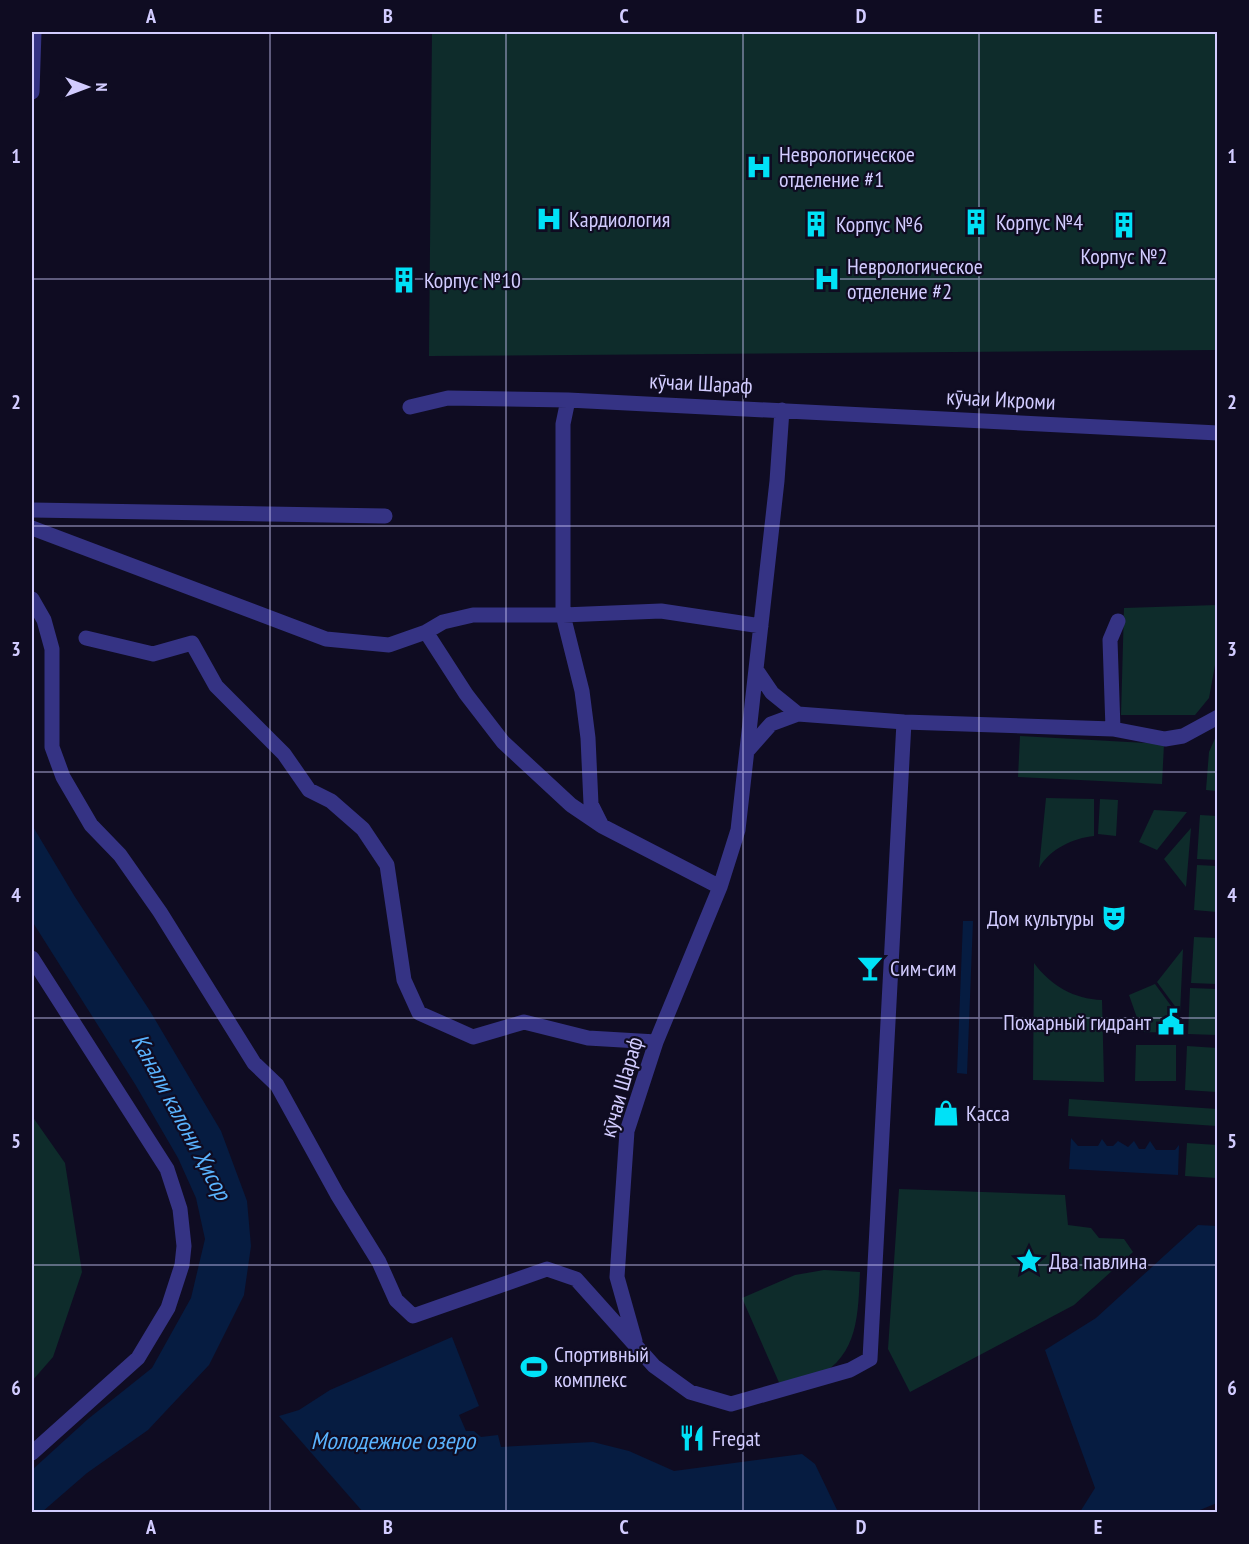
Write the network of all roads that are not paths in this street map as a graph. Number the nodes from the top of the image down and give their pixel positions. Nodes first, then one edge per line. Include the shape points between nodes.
1 (34, 32) edge
2 (32, 92) edge
3 (568, 400) junction
4 (410, 407) dead end
5 (782, 410) junction
6 (1218, 433) edge
7 (32, 510) edge
8 (385, 516) dead end
9 (32, 528) edge
10 (32, 599) edge
11 (563, 615) junction
12 (1118, 621) dead end
13 (761, 626) junction
14 (426, 632) junction
15 (86, 638) dead end
16 (757, 671) junction
17 (798, 714) junction
18 (1218, 717) edge
19 (904, 722) junction
20 (1113, 729) junction
21 (748, 750) junction
22 (602, 826) junction
23 (720, 887) junction
24 (32, 958) edge
25 (656, 1042) junction
26 (635, 1344) junction
27 (32, 1453) edge

1 - 2 street
3 - 4 street, кӯчаи Шараф via 448,398
3 - 5 street, кӯчаи Шараф
3 - 11 street via 563,435
5 - 6 street, кӯчаи Икроми
5 - 13 street, кӯчаи Шараф
7 - 8 street
9 - 14 street via 326,639 389,645
10 - 26 street via 44,620 52,649 52,747 63,777 92,825 120,855 160,912 254,1063 277,1085 379,1262 396,1300 413,1316 547,1269 576,1280
11 - 13 street via 661,611
11 - 14 street via 473,615 443,622
11 - 22 street via 582,691 591,804
12 - 20 street via 1110,640
13 - 16 street, кӯчаи Шараф
14 - 22 street via 503,742 571,804
15 - 25 street via 153,654 192,643 216,686 284,754 309,790 331,801 363,829 387,865 404,980 419,1013 473,1037 524,1022 588,1038
16 - 17 street via 772,693
16 - 21 street, кӯчаи Шараф
17 - 19 street
17 - 21 street via 771,724
18 - 20 street via 1183,736 1165,739
19 - 20 street
19 - 26 street via 870,1359 850,1370 731,1404 690,1392 654,1366
21 - 23 street, кӯчаи Шараф via 738,830
22 - 23 street
23 - 25 street, кӯчаи Шараф
24 - 27 street via 167,1169 180,1209 184,1246 168,1308 138,1358
25 - 26 street, кӯчаи Шараф via 627,1131 617,1277

